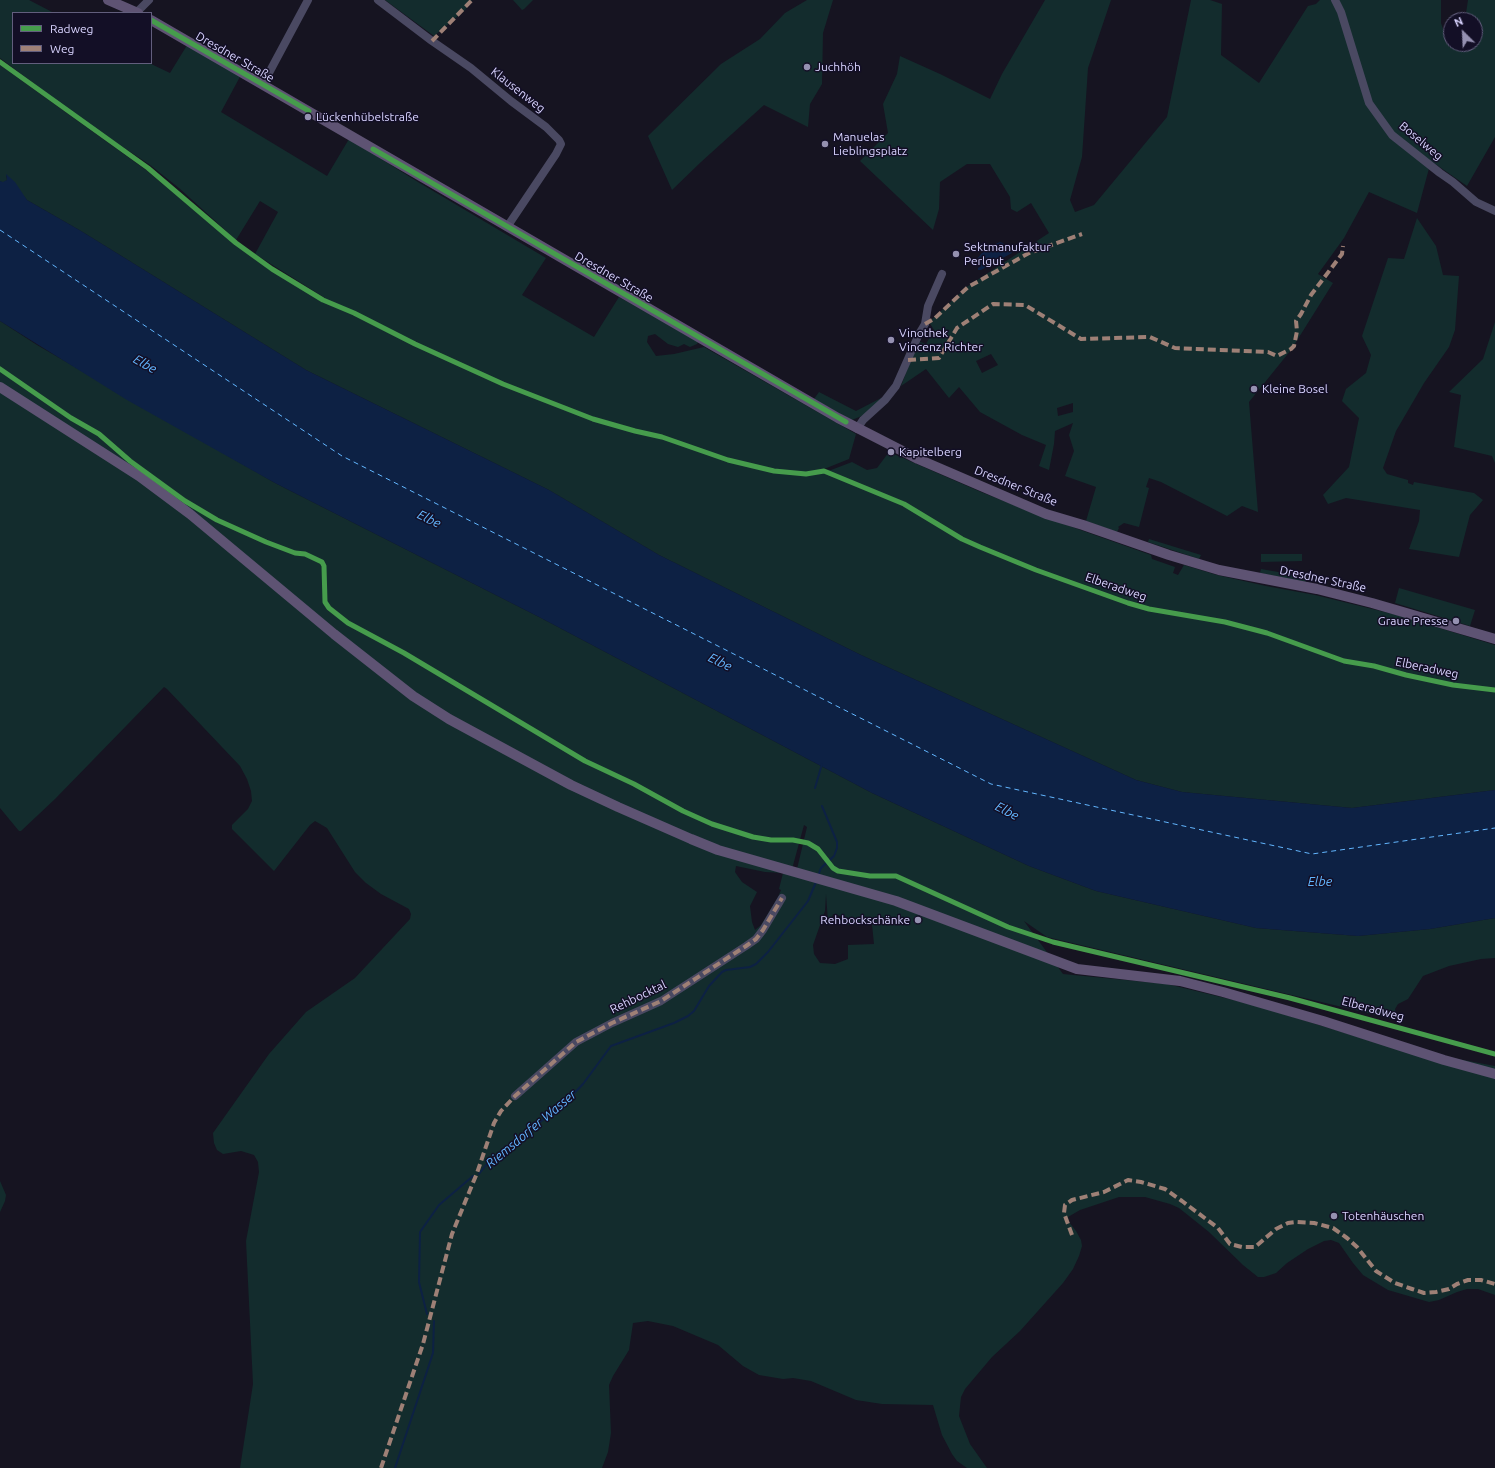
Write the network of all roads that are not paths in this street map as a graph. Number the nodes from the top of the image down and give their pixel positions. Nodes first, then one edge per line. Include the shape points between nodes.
1 (108, 0) edge
2 (150, 0) edge
3 (308, 0) edge
4 (378, 0) edge
5 (1335, 0) edge
6 (137, 12) edge
7 (152, 21) edge
8 (263, 84) junction
9 (1495, 211) edge
10 (507, 227) junction
11 (942, 274) dead end
12 (0, 387) edge
13 (857, 429) junction
14 (1495, 639) edge
15 (782, 898) dead end
16 (1495, 1074) edge
17 (515, 1096) dead end

1 - 6 main road
2 - 6 street
3 - 8 street
4 - 10 street, Klausenweg via 432,42 471,68 559,140 561,144 556,154
5 - 9 street, Boselweg via 1369,103 1392,135 1476,202
7 - 8 main road, Dresdner Straße
8 - 10 main road, Dresdner Straße
10 - 13 main road, Dresdner Straße
11 - 13 street via 928,306 925,324 896,386
12 - 16 main road via 139,476 190,514 413,696 571,785 728,853 896,901 1077,969 1180,982 1223,992
13 - 14 main road, Dresdner Straße via 927,463 1046,514 1169,555 1219,570 1317,589 1372,603
15 - 17 street, Rehbocktal via 756,939 661,1001 583,1038

